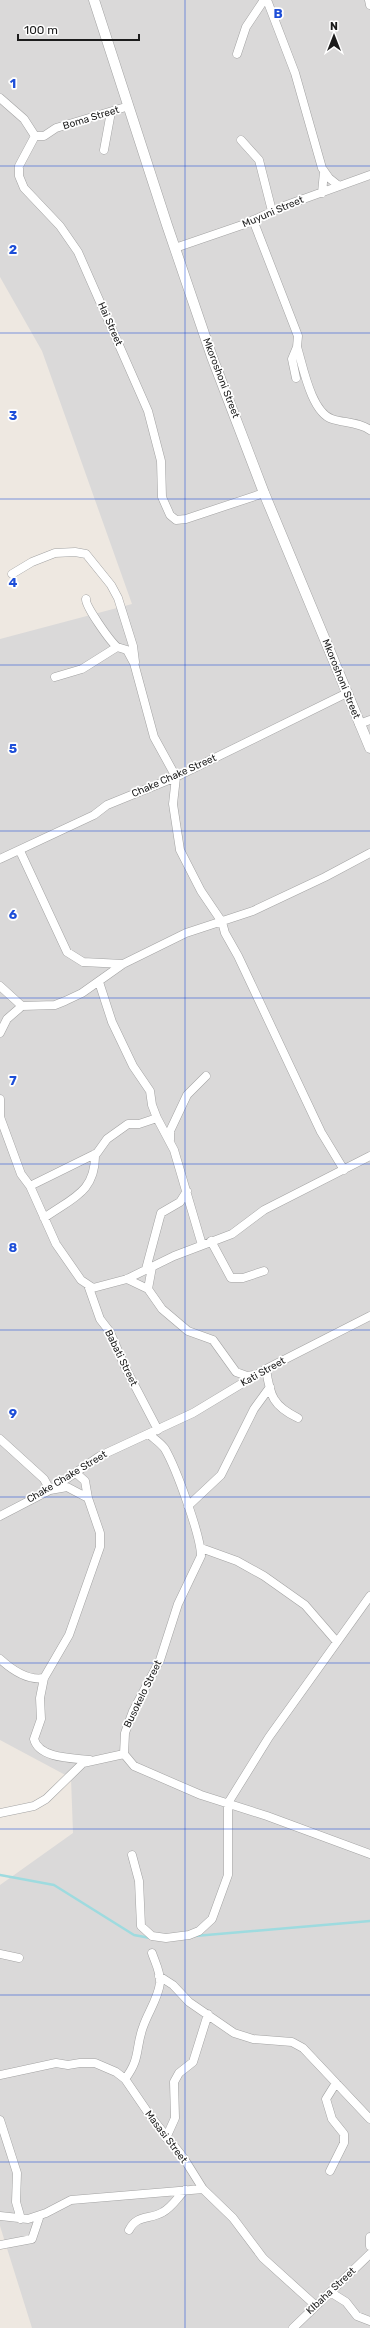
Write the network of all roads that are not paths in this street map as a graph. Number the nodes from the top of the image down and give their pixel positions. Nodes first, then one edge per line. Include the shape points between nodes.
1 (94, 0) edge
2 (265, 0) edge
3 (368, 0) edge
4 (370, 5) edge
5 (237, 54) dead end
6 (0, 98) edge
7 (129, 106) junction
8 (111, 112) junction
9 (35, 136) junction
10 (241, 140) dead end
11 (104, 150) dead end
12 (324, 172) junction
13 (370, 174) edge
14 (339, 186) junction
15 (322, 193) junction
16 (272, 211) junction
17 (253, 220) junction
18 (175, 248) junction
19 (297, 347) junction
20 (296, 378) dead end
21 (368, 426) edge
22 (264, 493) junction
23 (12, 574) dead end
24 (86, 599) dead end
25 (117, 647) junction
26 (134, 663) junction
27 (55, 677) dead end
28 (347, 693) junction
29 (370, 720) edge
30 (359, 724) junction
31 (370, 748) edge
32 (176, 777) junction
33 (20, 851) junction
34 (370, 853) edge
35 (0, 859) edge
36 (222, 922) junction
37 (123, 964) junction
38 (99, 982) junction
39 (0, 986) edge
40 (22, 1006) junction
41 (0, 1033) edge
42 (206, 1076) dead end
43 (0, 1099) edge
44 (0, 1117) edge
45 (157, 1118) junction
46 (170, 1141) junction
47 (95, 1154) junction
48 (370, 1156) edge
49 (344, 1170) junction
50 (30, 1186) junction
51 (186, 1191) junction
52 (44, 1218) junction
53 (211, 1241) junction
54 (202, 1245) junction
55 (149, 1268) junction
56 (264, 1271) dead end
57 (126, 1279) junction
58 (88, 1285) junction
59 (148, 1289) junction
60 (370, 1317) edge
61 (266, 1369) junction
62 (257, 1375) junction
63 (270, 1387) junction
64 (298, 1418) dead end
65 (158, 1430) junction
66 (150, 1434) junction
67 (0, 1439) edge
68 (76, 1473) junction
69 (50, 1490) junction
70 (88, 1498) junction
71 (188, 1506) junction
72 (0, 1516) edge
73 (201, 1548) junction
74 (370, 1596) edge
75 (337, 1642) junction
76 (0, 1659) edge
77 (44, 1678) junction
78 (124, 1754) junction
79 (90, 1760) junction
80 (228, 1803) junction
81 (0, 1813) edge
82 (370, 1854) edge
83 (132, 1855) dead end
84 (152, 1953) dead end
85 (0, 1954) edge
86 (18, 1958) dead end
87 (159, 1976) junction
88 (208, 2014) junction
89 (0, 2075) edge
90 (125, 2079) junction
91 (336, 2083) junction
92 (370, 2118) edge
93 (0, 2120) edge
94 (166, 2138) junction
95 (330, 2171) dead end
96 (203, 2189) junction
97 (185, 2190) junction
98 (40, 2215) junction
99 (0, 2216) edge
100 (21, 2218) junction
101 (129, 2230) dead end
102 (370, 2237) edge
103 (0, 2245) edge
104 (370, 2246) edge
105 (370, 2254) edge
106 (330, 2292) junction
107 (315, 2305) junction
108 (370, 2321) edge
109 (293, 2328) edge

1 - 7 street, Mkoroshoni Street
2 - 5 street via 246,27
2 - 12 street via 295,73
3 - 4 street
6 - 9 street via 24,119
7 - 8 street, Boma Street
7 - 18 street, Mkoroshoni Street
8 - 9 street, Boma Street via 56,128 44,136
8 - 11 street
9 - 22 street, Hai Street via 19,166 19,176 24,188 60,226 78,252 148,411 158,444 162,497 173,520
10 - 16 street via 259,160
12 - 14 street
12 - 15 street
13 - 14 street, Muyuni Street
14 - 15 street, Muyuni Street
15 - 16 street, Muyuni Street
16 - 17 street, Muyuni Street
17 - 18 street, Muyuni Street
17 - 19 street via 298,336
18 - 22 street, Mkoroshoni Street via 209,350
19 - 20 street via 292,359
19 - 21 street via 320,412 333,419
22 - 28 street, Mkoroshoni Street
23 - 26 street via 32,562 55,553 86,554 118,598 133,646
24 - 25 street via 90,612 101,624 109,640
25 - 26 street via 127,650
25 - 27 street via 82,669
26 - 32 street via 154,737
28 - 30 street, Mkoroshoni Street
28 - 32 street, Chake Chake Street
29 - 30 street
30 - 31 street, Mkoroshoni Street
32 - 33 street, Chake Chake Street via 108,805 94,815
32 - 36 street via 173,804 180,850
33 - 35 street, Chake Chake Street
33 - 37 street via 67,952 83,962
34 - 36 street via 296,892
36 - 37 street via 186,933
36 - 49 street via 224,933 238,956 321,1132
37 - 38 street
38 - 40 street via 82,993 54,1005
38 - 45 street via 126,1055 150,1091
39 - 40 street
40 - 41 street via 7,1019
42 - 46 street via 187,1095 170,1131
43 - 44 street
44 - 50 street via 21,1174
45 - 46 street
45 - 47 street via 139,1124 128,1124 107,1139
46 - 51 street
47 - 50 street
47 - 52 street via 95,1167 89,1184
48 - 49 street
49 - 53 street via 264,1210 232,1234
50 - 52 street
51 - 54 street
51 - 55 street via 180,1202 159,1216
52 - 58 street via 56,1244 77,1275
53 - 54 street
53 - 56 street via 231,1278 242,1278
54 - 55 street
55 - 57 street
55 - 59 street
57 - 58 street via 98,1288
57 - 59 street
58 - 65 street, Babati Street via 100,1318 110,1332
59 - 62 street via 162,1309 188,1332 213,1340 236,1372 247,1376
60 - 61 street, Kati Street
61 - 62 street, Kati Street
61 - 63 street
62 - 65 street, Kati Street via 193,1413
63 - 64 street via 273,1400 280,1408
63 - 71 street via 254,1409 221,1476
65 - 66 street, Chake Chake Street
66 - 68 street, Chake Chake Street via 100,1456
66 - 71 street, Busokelo Street via 164,1448
67 - 69 street via 44,1479
68 - 69 street, Chake Chake Street
68 - 70 street via 85,1481
69 - 70 street via 67,1487
69 - 72 street, Chake Chake Street
70 - 77 street via 100,1533 99,1554 69,1635
71 - 73 street, Busokelo Street
73 - 75 street via 237,1560 264,1576 305,1605
73 - 78 street, Busokelo Street via 200,1561 178,1604 160,1660 127,1728
74 - 75 street
75 - 80 street via 269,1737
76 - 77 street via 17,1672 34,1679
77 - 79 street via 40,1698 42,1712 34,1739 36,1744 54,1755
78 - 79 street
78 - 80 street via 134,1766 202,1795
79 - 81 street via 80,1765 46,1799 34,1806
80 - 82 street
80 - 83 street via 228,1875 212,1919 199,1931 189,1935 160,1938 152,1936 142,1927 139,1881
84 - 87 street
85 - 86 street
87 - 88 street via 173,1985 188,2002
87 - 90 street via 156,1997 141,2034 137,2060
88 - 91 street via 227,2030 242,2036 298,2044
88 - 94 street via 193,2062 174,2082 175,2118
89 - 90 street, Masasi Street via 56,2063 68,2065 80,2062 105,2066
90 - 94 street, Masasi Street
91 - 92 street
91 - 95 street via 326,2099 332,2118 344,2134 344,2143
93 - 100 street via 17,2173 16,2202
94 - 96 street, Masasi Street via 184,2157
96 - 97 street
96 - 107 street, Masasi Street via 233,2218 263,2258
97 - 98 street via 71,2200
97 - 101 street via 168,2208 157,2215 140,2218
98 - 100 street via 28,2219
98 - 103 street via 32,2239
99 - 100 street
102 - 104 street
105 - 106 street, KIbaha Street
106 - 107 street, KIbaha Street
106 - 108 street via 346,2302 357,2316
107 - 109 street, KIbaha Street

